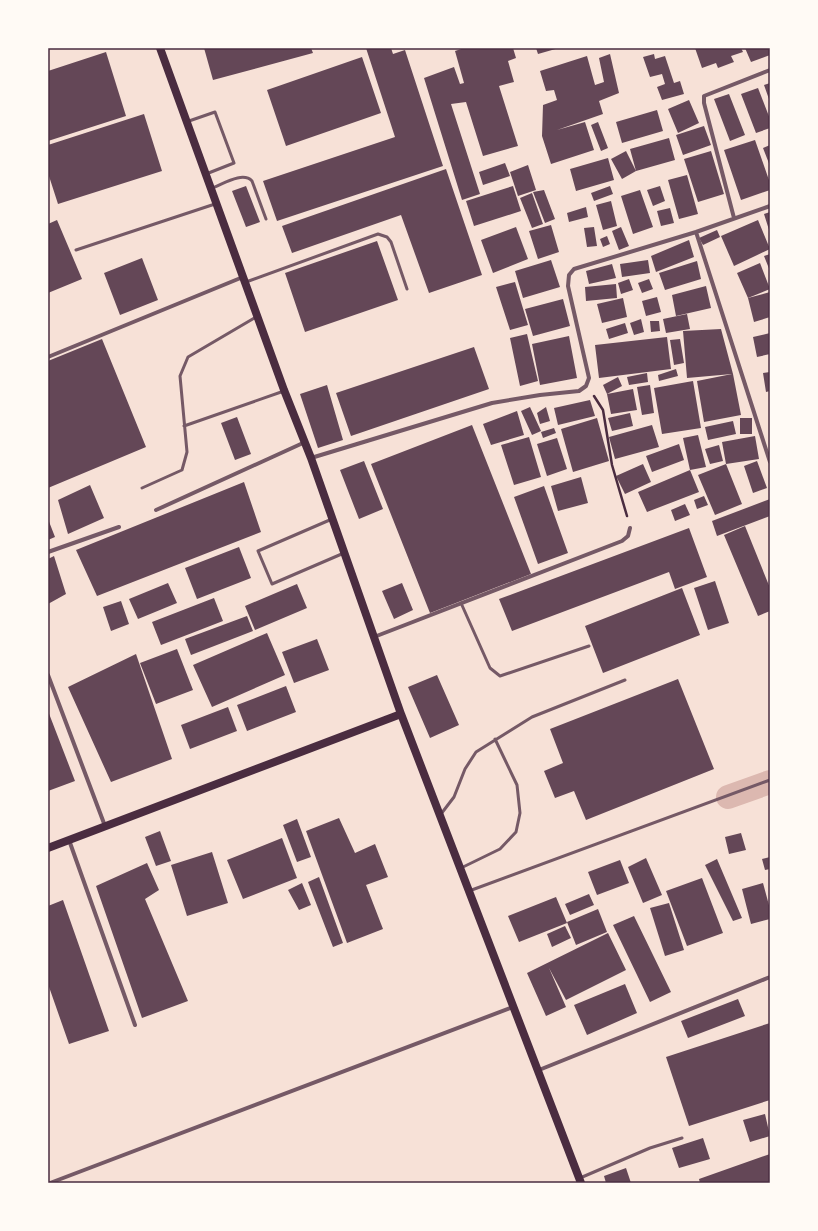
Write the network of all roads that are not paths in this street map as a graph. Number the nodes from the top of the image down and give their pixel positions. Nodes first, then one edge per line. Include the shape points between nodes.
1 (160, 48) edge
2 (770, 70) edge
3 (187, 122) junction
4 (205, 174) junction
5 (211, 188) junction
6 (217, 203) junction
7 (770, 206) edge
8 (734, 218) junction
9 (266, 219) dead end
10 (696, 232) junction
11 (76, 250) dead end
12 (244, 280) junction
13 (407, 289) dead end
14 (258, 316) junction
15 (48, 357) edge
16 (284, 390) junction
17 (184, 426) junction
18 (304, 443) junction
19 (310, 458) junction
20 (770, 462) edge
21 (142, 488) dead end
22 (156, 510) dead end
23 (332, 519) junction
24 (119, 527) dead end
25 (630, 528) road end
26 (48, 552) edge
27 (344, 553) junction
28 (460, 603) junction
29 (374, 637) junction
30 (588, 646) dead end
31 (48, 675) edge
32 (625, 680) dead end
33 (401, 714) junction
34 (495, 739) junction
35 (770, 780) edge
36 (440, 815) junction
37 (105, 826) junction
38 (69, 840) junction
39 (48, 848) edge
40 (461, 868) junction
41 (470, 891) junction
42 (770, 977) edge
43 (515, 1007) junction
44 (135, 1025) dead end
45 (539, 1070) junction
46 (682, 1138) dead end
47 (580, 1181) edge
48 (50, 1183) edge

1 - 3 main road
2 - 8 street via 704,96
3 - 4 main road
3 - 4 lane via 215,112 234,163
4 - 5 main road
5 - 6 main road
5 - 9 lane via 244,176 250,178
6 - 11 lane
6 - 12 main road
7 - 8 street
8 - 10 street
10 - 19 street via 574,269 568,275 568,286 589,378 586,386 579,391 492,403
10 - 20 street
12 - 13 lane via 378,234 387,237 391,242
12 - 14 main road
12 - 15 street
14 - 16 main road
14 - 17 lane via 188,357 180,376
16 - 17 lane
16 - 18 main road
17 - 21 lane via 187,452 182,470
18 - 19 main road
18 - 22 street
19 - 23 main road
23 - 27 main road
23 - 27 lane via 258,551 272,584
24 - 26 street
25 - 28 street via 628,536 622,541
27 - 29 main road
28 - 29 street
28 - 30 lane via 490,668 500,676
29 - 33 main road
31 - 37 street
32 - 34 lane via 532,717
33 - 36 main road
33 - 37 main road
34 - 36 lane via 476,752 465,769 454,797
34 - 40 lane via 517,785 520,813 516,832 500,849
35 - 41 lane
36 - 40 main road
37 - 38 main road
38 - 39 main road
38 - 44 street
40 - 41 main road
41 - 43 main road
42 - 45 street
43 - 45 main road
43 - 48 street
45 - 47 main road
46 - 47 lane via 650,1148

